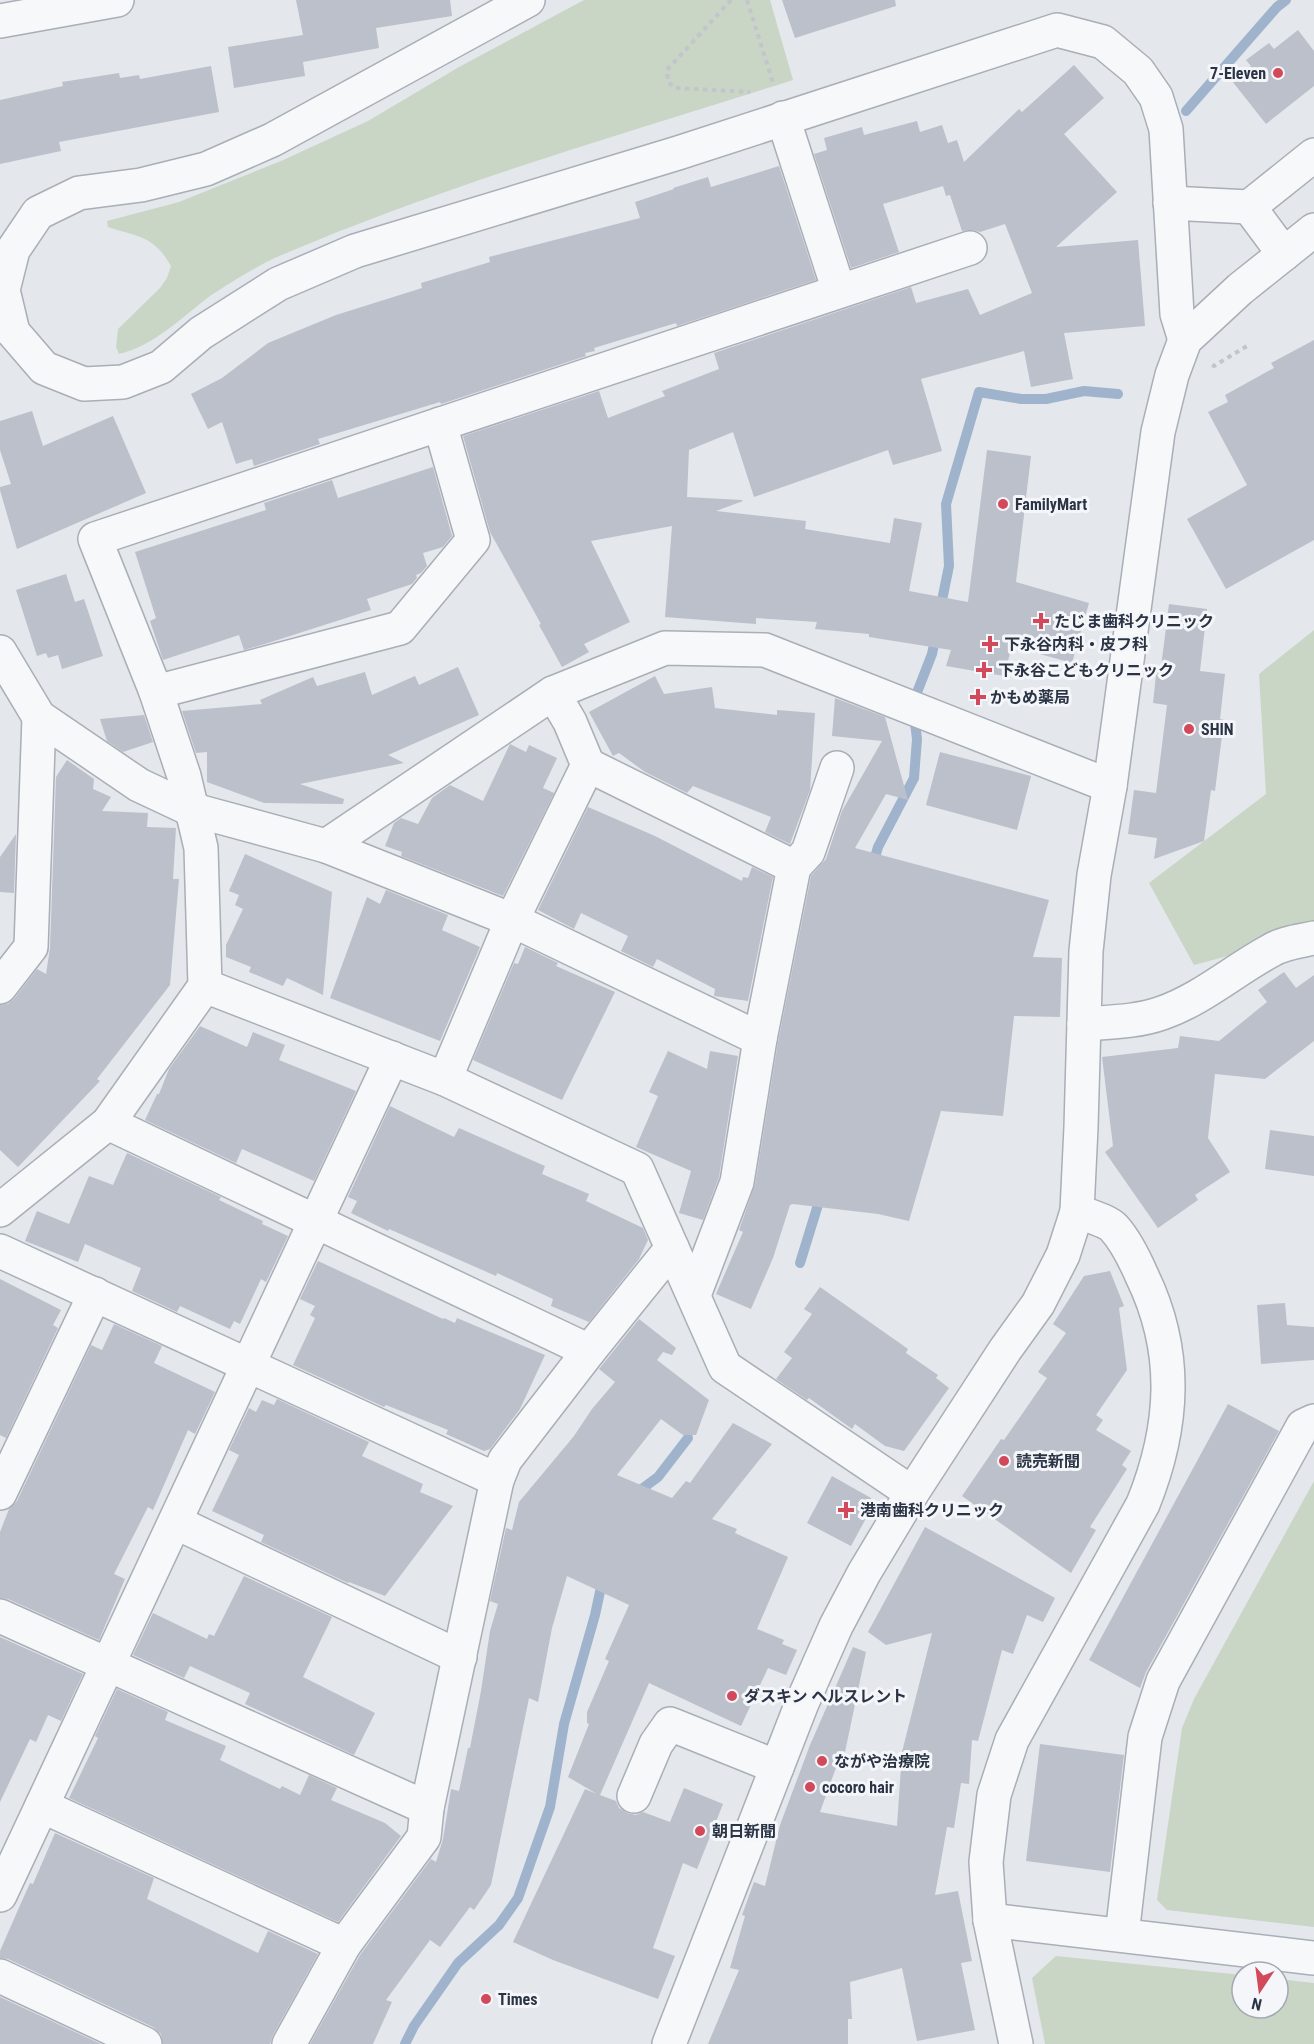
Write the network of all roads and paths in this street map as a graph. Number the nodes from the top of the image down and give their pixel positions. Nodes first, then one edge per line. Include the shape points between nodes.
1 (117, 0) edge
2 (528, 0) edge
3 (731, 0) edge
4 (747, 0) edge
5 (0, 21) edge
6 (753, 92) dead end
7 (779, 106) junction
8 (1314, 155) edge
9 (1170, 203) junction
10 (1249, 207) junction
11 (1314, 230) edge
12 (970, 248) dead end
13 (1284, 254) junction
14 (839, 291) junction
15 (1185, 340) junction
16 (1247, 346) dead end
17 (1214, 366) dead end
18 (440, 424) junction
19 (0, 652) edge
20 (156, 692) junction
21 (553, 693) junction
22 (39, 717) junction
23 (588, 765) junction
24 (837, 768) dead end
25 (1110, 786) junction
26 (190, 808) junction
27 (326, 846) junction
28 (794, 867) junction
29 (512, 920) junction
30 (1314, 938) edge
31 (205, 986) junction
32 (0, 987) edge
33 (1084, 1024) junction
34 (760, 1039) junction
35 (392, 1058) junction
36 (445, 1079) junction
37 (108, 1123) junction
38 (0, 1210) edge
39 (1077, 1211) junction
40 (316, 1221) junction
41 (672, 1248) junction
42 (0, 1251) edge
43 (95, 1294) junction
44 (693, 1295) junction
45 (589, 1351) junction
46 (248, 1365) junction
47 (1314, 1421) edge
48 (497, 1480) junction
49 (0, 1493) edge
50 (912, 1493) junction
51 (175, 1522) junction
52 (0, 1616) edge
53 (460, 1657) junction
54 (108, 1665) junction
55 (777, 1767) junction
56 (634, 1796) dead end
57 (42, 1806) junction
58 (428, 1808) junction
59 (0, 1895) edge
60 (990, 1920) junction
61 (1122, 1935) junction
62 (344, 1946) junction
63 (1314, 1958) edge
64 (0, 1976) edge
65 (130, 2041) edge
66 (290, 2044) edge
67 (669, 2044) edge
68 (1016, 2044) edge

1 - 5 street
2 - 7 street via 272,140 206,168 141,185 79,193 38,213 13,250 3,290 14,333 44,368 84,384 123,382 161,367 201,333 278,284 355,251 667,156
3 - 6 path via 667,70 668,82 675,88
4 - 7 path
7 - 9 street via 1057,30 1103,42 1138,71 1156,97 1166,129
7 - 14 street
8 - 10 street
9 - 10 street
9 - 15 street via 1177,314
10 - 13 street
11 - 13 street
12 - 14 street
13 - 15 street
14 - 18 street
15 - 25 street via 1158,432
16 - 17 path
18 - 20 street via 473,540 400,628
18 - 20 street via 95,539
19 - 22 street
20 - 26 street via 184,776
21 - 23 street
21 - 25 street via 664,648 765,650
21 - 27 street
22 - 26 street via 139,785
22 - 32 street via 31,947
23 - 28 street
23 - 29 street
24 - 28 street via 808,852
25 - 33 street via 1092,886
26 - 27 street
26 - 31 street via 201,848
27 - 29 street
28 - 34 street
29 - 34 street
29 - 36 street
30 - 33 street via 1272,949 1195,998 1160,1014
31 - 35 street
31 - 37 street
33 - 39 street
34 - 44 street via 737,1182
35 - 36 street
35 - 40 street
36 - 41 street via 637,1169
37 - 38 street
37 - 40 street
39 - 50 street via 1063,1255 1038,1304
39 - 60 street via 1113,1226 1153,1298 1169,1374 1167,1416 1162,1448 1143,1504 1012,1740 1002,1768 994,1795 986,1862
40 - 45 street
40 - 46 street
41 - 44 street
41 - 45 street
42 - 43 street
43 - 46 street
43 - 49 street
44 - 50 street via 725,1366
45 - 48 street via 505,1460
46 - 48 street
46 - 51 street
47 - 61 street via 1303,1426 1163,1681 1145,1737
48 - 53 street
50 - 55 street via 836,1626
51 - 53 street
51 - 54 street
52 - 54 street
53 - 58 street
54 - 57 street
54 - 58 street
55 - 56 street via 670,1724 656,1744
55 - 67 street
57 - 59 street
57 - 62 street
58 - 62 street via 424,1837
60 - 61 street
60 - 68 street
61 - 63 street
62 - 66 street
64 - 65 street

